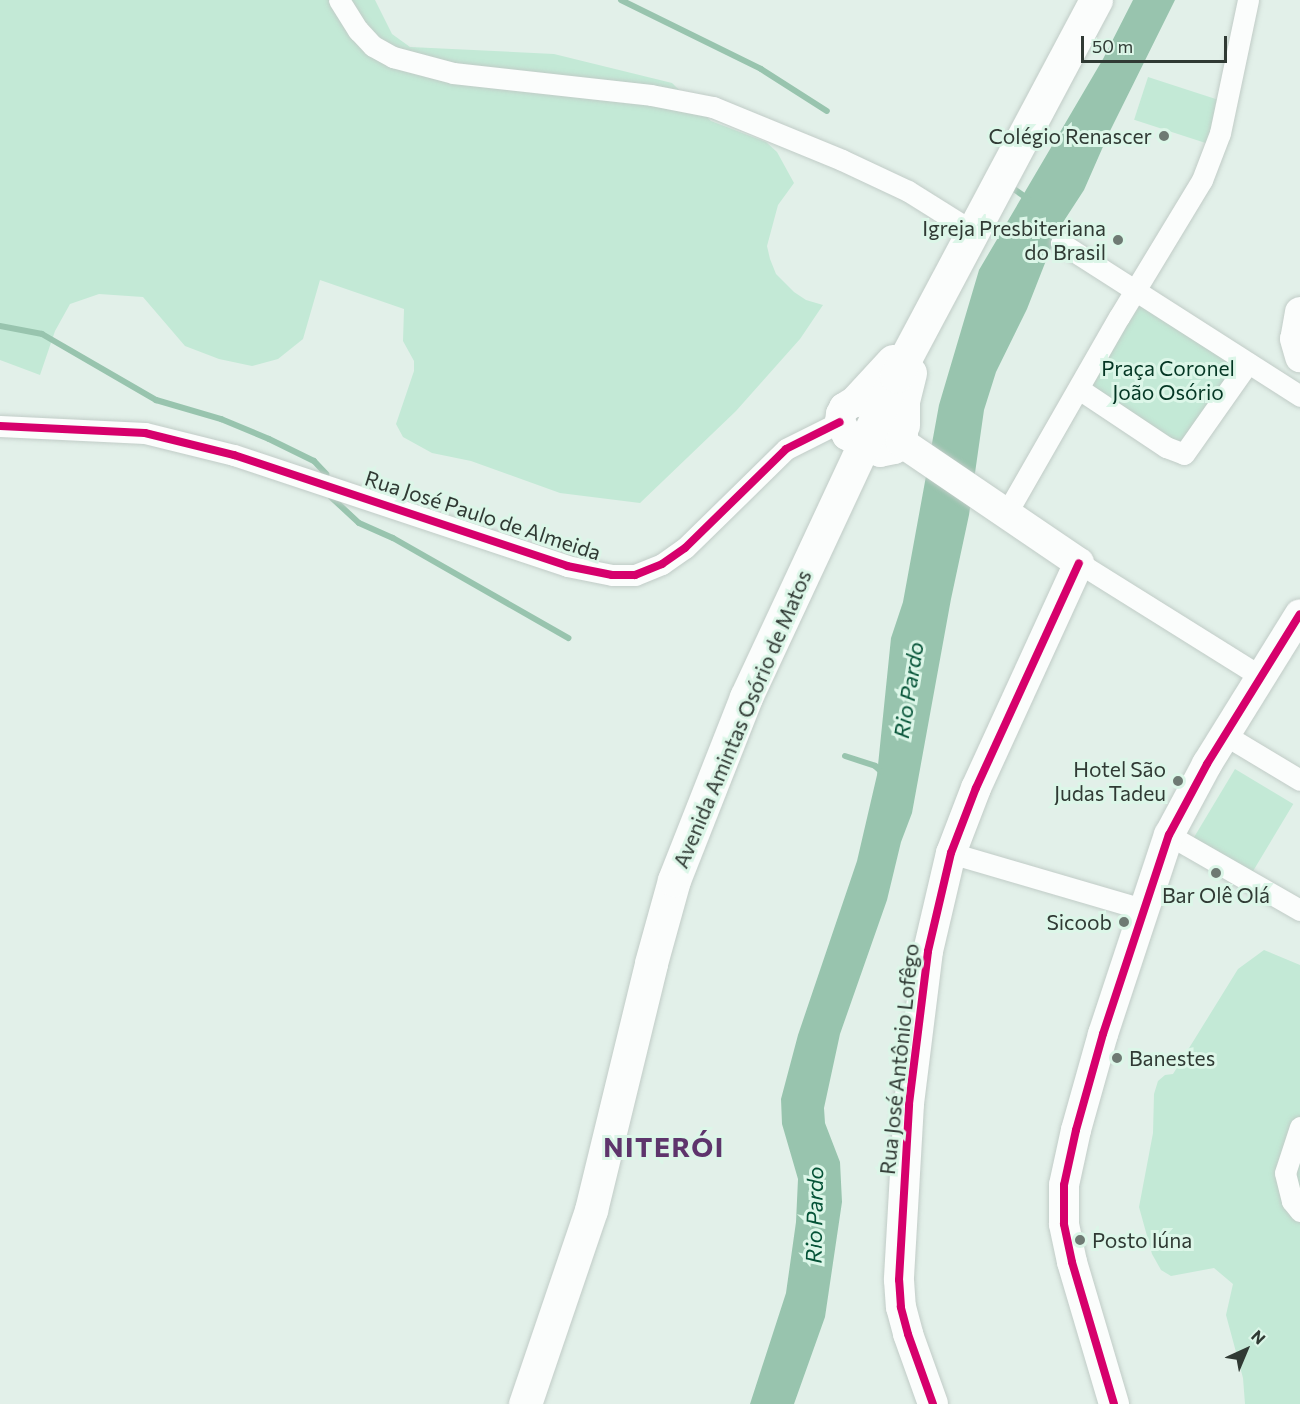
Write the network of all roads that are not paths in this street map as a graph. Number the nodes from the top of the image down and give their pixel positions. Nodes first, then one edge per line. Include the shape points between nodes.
1 (339, 0) edge
2 (1096, 0) edge
3 (1248, 0) edge
4 (972, 231) junction
5 (1061, 243) dead end
6 (1135, 290) junction
7 (1300, 312) edge
8 (925, 322) junction
9 (1300, 357) edge
10 (1248, 363) junction
11 (1079, 389) junction
12 (1300, 396) edge
13 (0, 426) edge
14 (880, 427) junction
15 (1006, 514) junction
16 (1080, 563) junction
17 (1300, 614) edge
18 (1260, 676) junction
19 (1225, 735) junction
20 (1300, 780) edge
21 (1169, 835) junction
22 (951, 853) junction
23 (1143, 909) junction
24 (1300, 910) edge
25 (1300, 1127) edge
26 (1300, 1210) edge
27 (525, 1404) edge
28 (933, 1404) edge
29 (1114, 1404) edge

1 - 4 street via 373,46 393,57 453,73 651,95 713,107 908,191
2 - 4 main road
3 - 6 street via 1212,158 1188,206
4 - 8 main road
5 - 6 street
6 - 10 street
6 - 11 street
7 - 9 street via 1295,339
8 - 14 main road
8 - 14 main road via 905,389
10 - 11 street via 1184,454 1166,447
10 - 12 street
11 - 15 street
13 - 14 street, Rua José Paulo de Almeida via 145,433 234,455 567,566 612,575 635,575 686,548 786,449
14 - 15 street
14 - 27 main road, Avenida Amintas Osório de Matos via 746,697 674,880 591,1210
15 - 16 street
16 - 18 street
16 - 22 street, Rua José Antônio Lofêgo via 976,788
17 - 18 street
18 - 19 street
19 - 20 street
19 - 21 street
21 - 23 street
21 - 24 street
22 - 23 street
22 - 28 street, Rua José Antônio Lofêgo via 922,982 899,1255 901,1307
23 - 29 street via 1103,1034 1064,1185 1064,1224 1072,1262
25 - 26 street via 1285,1173 1292,1201

